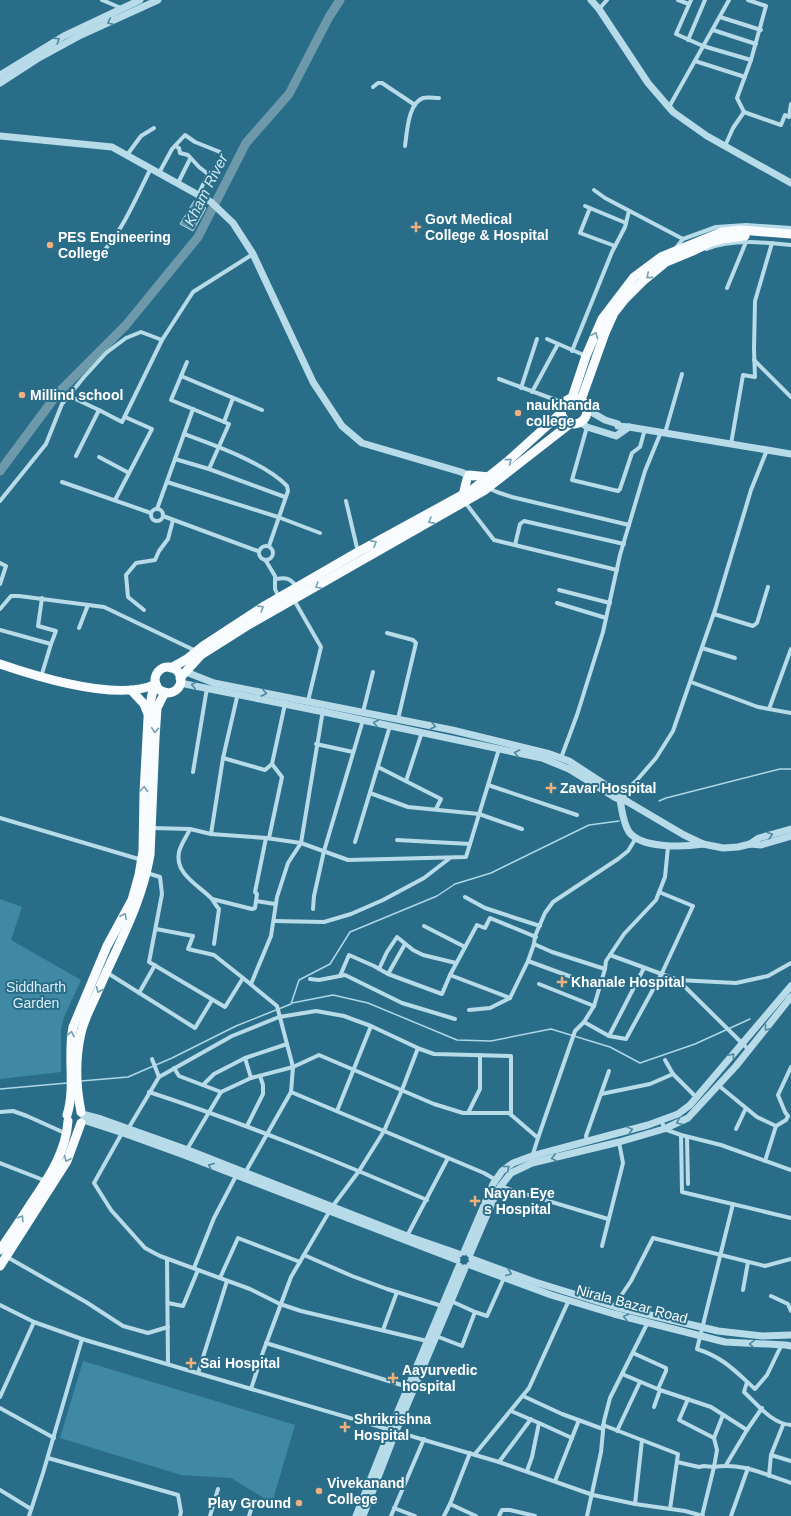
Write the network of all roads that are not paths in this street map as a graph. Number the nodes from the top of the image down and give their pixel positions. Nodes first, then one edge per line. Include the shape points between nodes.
1 (102, 0) edge
2 (140, 0) edge
3 (158, 0) edge
4 (591, 0) edge
5 (607, 0) edge
6 (678, 0) edge
7 (705, 0) edge
8 (729, 0) edge
9 (748, 0) edge
10 (690, 2) edge
11 (599, 9) junction
12 (124, 12) junction
13 (720, 17) junction
14 (713, 30) junction
15 (760, 30) junction
16 (688, 40) junction
17 (756, 44) junction
18 (703, 46) junction
19 (751, 60) junction
20 (695, 61) junction
21 (0, 75) edge
22 (745, 77) junction
23 (0, 82) edge
24 (373, 87) dead end
25 (439, 98) dead end
26 (791, 104) edge
27 (415, 105) junction
28 (669, 108) junction
29 (744, 112) junction
30 (154, 128) dead end
31 (0, 136) edge
32 (176, 146) junction
33 (405, 146) dead end
34 (725, 146) junction
35 (127, 155) junction
36 (222, 157) dead end
37 (190, 159) junction
38 (151, 168) junction
39 (159, 173) junction
40 (178, 183) junction
41 (791, 183) edge
42 (594, 190) dead end
43 (198, 194) junction
44 (585, 206) dead end
45 (590, 208) junction
46 (630, 210) junction
47 (626, 223) junction
48 (791, 228) edge
49 (791, 234) edge
50 (791, 240) edge
51 (746, 242) junction
52 (772, 243) junction
53 (692, 245) junction
54 (791, 245) edge
55 (615, 246) junction
56 (103, 252) dead end
57 (253, 254) junction
58 (727, 288) dead end
59 (537, 339) dead end
60 (547, 339) dead end
61 (162, 340) junction
62 (558, 344) junction
63 (572, 351) junction
64 (586, 356) junction
65 (754, 360) junction
66 (187, 362) dead end
67 (682, 374) dead end
68 (181, 376) junction
69 (498, 379) dead end
70 (521, 388) junction
71 (532, 392) junction
72 (69, 396) junction
73 (791, 397) edge
74 (233, 398) junction
75 (581, 400) junction
76 (568, 401) junction
77 (193, 409) junction
78 (586, 409) junction
79 (99, 410) junction
80 (262, 410) dead end
81 (561, 413) junction
82 (125, 417) junction
83 (224, 422) junction
84 (579, 424) junction
85 (629, 427) junction
86 (645, 429) junction
87 (663, 432) junction
88 (184, 434) junction
89 (731, 444) junction
90 (219, 447) junction
91 (767, 450) junction
92 (791, 454) edge
93 (76, 456) dead end
94 (99, 457) dead end
95 (175, 458) junction
96 (209, 469) junction
97 (129, 473) junction
98 (466, 475) junction
99 (489, 477) junction
100 (62, 482) dead end
101 (167, 482) junction
102 (485, 487) junction
103 (474, 492) junction
104 (285, 497) junction
105 (462, 498) junction
106 (115, 500) junction
107 (0, 501) edge
108 (346, 501) dead end
109 (157, 509) junction
110 (151, 513) junction
111 (163, 516) junction
112 (278, 517) junction
113 (173, 520) junction
114 (629, 525) junction
115 (320, 533) dead end
116 (624, 544) junction
117 (515, 545) junction
118 (269, 546) junction
119 (258, 551) junction
120 (358, 552) junction
121 (266, 561) junction
122 (0, 563) edge
123 (617, 570) junction
124 (276, 578) junction
125 (0, 584) edge
126 (768, 587) dead end
127 (559, 590) dead end
128 (298, 594) junction
129 (42, 598) junction
130 (279, 598) junction
131 (557, 603) dead end
132 (610, 603) junction
133 (88, 605) junction
134 (283, 606) junction
135 (0, 609) edge
136 (144, 610) dead end
137 (714, 614) junction
138 (606, 618) junction
139 (79, 628) dead end
140 (0, 630) edge
141 (387, 633) dead end
142 (51, 644) junction
143 (702, 648) junction
144 (791, 649) edge
145 (196, 651) junction
146 (735, 658) dead end
147 (0, 664) edge
148 (170, 668) junction
149 (373, 672) dead end
150 (41, 678) junction
151 (182, 678) junction
152 (156, 682) junction
153 (691, 682) junction
154 (207, 688) junction
155 (126, 690) junction
156 (238, 691) junction
157 (165, 692) junction
158 (308, 701) junction
159 (285, 704) junction
160 (323, 708) junction
161 (769, 709) junction
162 (148, 714) junction
163 (791, 714) edge
164 (363, 716) junction
165 (398, 719) junction
166 (390, 726) junction
167 (422, 732) junction
168 (316, 744) junction
169 (499, 749) junction
170 (353, 752) junction
171 (223, 758) junction
172 (560, 762) junction
173 (272, 764) junction
174 (378, 767) junction
175 (193, 772) dead end
176 (406, 782) junction
177 (488, 786) junction
178 (370, 793) junction
179 (621, 797) junction
180 (436, 809) junction
181 (479, 814) junction
182 (577, 815) dead end
183 (0, 818) edge
184 (151, 828) junction
185 (190, 829) junction
186 (522, 829) dead end
187 (791, 829) edge
188 (211, 834) junction
189 (791, 836) edge
190 (267, 838) junction
191 (636, 838) junction
192 (397, 840) dead end
193 (355, 842) dead end
194 (301, 843) junction
195 (470, 844) junction
196 (703, 844) junction
197 (750, 844) junction
198 (668, 847) junction
199 (324, 851) junction
200 (450, 858) junction
201 (142, 860) junction
202 (146, 873) junction
203 (659, 892) junction
204 (465, 897) dead end
205 (212, 899) junction
206 (256, 901) junction
207 (275, 904) junction
208 (313, 909) dead end
209 (274, 921) junction
210 (424, 926) dead end
211 (540, 926) junction
212 (156, 929) junction
213 (536, 937) junction
214 (214, 944) dead end
215 (406, 944) junction
216 (534, 944) junction
217 (465, 947) junction
218 (610, 955) junction
219 (528, 961) junction
220 (456, 963) junction
221 (791, 963) edge
222 (155, 965) junction
223 (644, 968) junction
224 (379, 969) junction
225 (605, 969) junction
226 (106, 972) junction
227 (662, 973) junction
228 (388, 974) junction
229 (450, 975) junction
230 (340, 976) junction
231 (242, 978) junction
232 (310, 979) dead end
233 (678, 980) junction
234 (251, 984) junction
235 (539, 984) dead end
236 (599, 987) junction
237 (790, 992) edge
238 (139, 993) junction
239 (510, 998) junction
240 (212, 1000) junction
241 (594, 1006) junction
242 (469, 1010) dead end
243 (279, 1016) junction
244 (455, 1019) dead end
245 (584, 1022) junction
246 (371, 1026) junction
247 (609, 1036) junction
248 (286, 1044) junction
249 (742, 1044) junction
250 (418, 1048) junction
251 (749, 1050) junction
252 (480, 1055) junction
253 (245, 1058) junction
254 (152, 1059) dead end
255 (665, 1060) dead end
256 (292, 1067) junction
257 (791, 1067) edge
258 (174, 1068) junction
259 (354, 1070) junction
260 (609, 1071) dead end
261 (74, 1073) junction
262 (673, 1074) junction
263 (260, 1076) junction
264 (159, 1077) junction
265 (251, 1078) junction
266 (203, 1085) junction
267 (718, 1085) junction
268 (402, 1090) junction
269 (149, 1092) junction
270 (221, 1092) junction
271 (291, 1092) junction
272 (601, 1094) junction
273 (75, 1098) junction
274 (696, 1098) junction
275 (746, 1108) junction
276 (336, 1111) junction
277 (0, 1112) edge
278 (210, 1112) junction
279 (468, 1113) junction
280 (511, 1115) junction
281 (81, 1117) junction
282 (68, 1118) junction
283 (662, 1120) junction
284 (247, 1126) junction
285 (776, 1126) junction
286 (664, 1129) junction
287 (736, 1129) dead end
288 (384, 1131) junction
289 (125, 1132) junction
290 (67, 1134) junction
291 (268, 1134) junction
292 (682, 1136) junction
293 (687, 1137) junction
294 (538, 1138) junction
295 (587, 1141) junction
296 (619, 1142) junction
297 (186, 1152) junction
298 (448, 1158) junction
299 (532, 1159) junction
300 (766, 1161) junction
301 (0, 1163) edge
302 (791, 1170) edge
303 (359, 1171) junction
304 (246, 1173) junction
305 (236, 1176) junction
306 (46, 1181) junction
307 (498, 1184) junction
308 (688, 1184) dead end
309 (427, 1200) junction
310 (733, 1204) junction
311 (331, 1209) junction
312 (791, 1218) edge
313 (608, 1219) junction
314 (407, 1236) junction
315 (602, 1246) dead end
316 (3, 1254) edge
317 (304, 1255) junction
318 (720, 1255) junction
319 (167, 1259) junction
320 (791, 1259) edge
321 (465, 1260) junction
322 (300, 1262) junction
323 (748, 1262) junction
324 (0, 1266) edge
325 (196, 1269) junction
326 (220, 1278) junction
327 (504, 1278) junction
328 (227, 1281) junction
329 (743, 1290) dead end
330 (397, 1292) junction
331 (771, 1296) dead end
332 (451, 1300) junction
333 (569, 1300) junction
334 (0, 1302) edge
335 (168, 1303) junction
336 (280, 1304) junction
337 (0, 1305) edge
338 (442, 1306) junction
339 (614, 1306) junction
340 (6, 1308) junction
341 (791, 1311) edge
342 (475, 1312) junction
343 (653, 1321) junction
344 (34, 1322) junction
345 (168, 1326) junction
346 (703, 1328) junction
347 (383, 1330) junction
348 (791, 1335) edge
349 (436, 1336) junction
350 (701, 1336) junction
351 (82, 1339) junction
352 (427, 1341) junction
353 (266, 1343) junction
354 (782, 1344) junction
355 (791, 1346) edge
356 (633, 1353) junction
357 (168, 1364) junction
358 (198, 1373) junction
359 (622, 1374) junction
360 (640, 1382) junction
361 (747, 1382) junction
362 (408, 1387) junction
363 (251, 1389) junction
364 (659, 1389) junction
365 (523, 1396) junction
366 (0, 1397) edge
367 (688, 1399) junction
368 (654, 1407) dead end
369 (0, 1408) edge
370 (762, 1408) junction
371 (511, 1411) junction
372 (723, 1415) junction
373 (531, 1419) junction
374 (579, 1420) junction
375 (539, 1423) junction
376 (783, 1425) junction
377 (791, 1425) edge
378 (603, 1427) junction
379 (617, 1430) junction
380 (746, 1430) junction
381 (393, 1431) junction
382 (54, 1438) junction
383 (572, 1438) junction
384 (714, 1438) junction
385 (424, 1439) junction
386 (642, 1440) junction
387 (470, 1453) junction
388 (475, 1454) junction
389 (771, 1455) junction
390 (48, 1458) junction
391 (791, 1461) edge
392 (499, 1462) junction
393 (677, 1462) junction
394 (726, 1465) junction
395 (714, 1467) junction
396 (748, 1468) junction
397 (527, 1471) junction
398 (768, 1476) junction
399 (555, 1481) junction
400 (791, 1483) edge
401 (218, 1489) dead end
402 (0, 1490) edge
403 (593, 1495) junction
404 (254, 1500) dead end
405 (450, 1504) junction
406 (635, 1504) junction
407 (394, 1508) junction
408 (32, 1509) junction
409 (670, 1509) junction
410 (29, 1516) edge
411 (180, 1516) edge
412 (210, 1516) edge
413 (249, 1516) edge
414 (356, 1516) edge
415 (363, 1516) edge
416 (391, 1516) edge
417 (415, 1516) edge
418 (444, 1516) edge
419 (476, 1516) edge
420 (499, 1516) edge
421 (534, 1516) edge
422 (587, 1516) edge
423 (703, 1516) edge
424 (731, 1516) edge

1 - 12 street
2 - 12 street
3 - 12 street
4 - 11 street
5 - 11 street
6 - 10 street
7 - 16 street
8 - 13 street
9 - 15 street via 766,6
10 - 16 street via 676,34
11 - 28 street via 648,83
21 -> 12 street via 64,36
12 -> 23 street
13 - 14 street
13 - 15 street
14 - 17 street
14 - 18 street
15 - 17 street
16 - 18 street
17 - 19 street
18 - 19 street
18 - 20 street
19 - 22 street
20 - 22 street
20 - 28 street
22 - 29 street via 737,98
24 - 27 street via 382,83
25 - 27 street via 424,98
26 - 29 street via 789,117 785,115 781,126
27 - 33 street via 409,119
28 - 34 street
29 - 34 street
30 - 35 street via 141,136
31 - 35 street via 112,147
32 - 36 street via 185,136 220,152
32 - 37 street via 180,153 188,155
32 - 39 street
34 - 41 street
35 - 38 street
37 - 40 street
37 - 43 street via 208,174
38 - 39 street
38 - 56 street via 125,220
39 - 40 street
40 - 43 street
42 - 46 street
43 - 57 street via 226,216
44 - 45 street
45 - 47 street
45 - 55 street via 580,233
46 - 47 street
46 - 53 street
47 - 55 street
48 - 53 street via 746,225 716,227
49 - 53 main road via 740,230 722,232
50 - 53 main road via 740,236
51 - 52 street
51 - 53 street via 721,244 700,251
51 - 58 street
52 - 54 street
52 - 65 street via 755,301
64 -> 53 main road via 602,319 634,277 661,257
53 -> 75 main road via 643,281 614,313
55 - 63 street
57 - 61 street via 193,292
57 - 98 street via 313,382 342,426 362,444
59 - 70 street
60 - 62 street
61 - 72 street via 141,332 126,338 106,353
61 - 82 street
62 - 63 street
62 - 71 street
63 - 64 street
64 - 76 main road
65 - 73 street
65 - 89 street via 755,377 743,375
66 - 68 street
67 - 87 street
68 - 74 street
68 - 77 street via 171,400
69 - 70 street
70 - 71 street
71 - 76 street
72 - 79 street
72 - 107 street via 62,404 46,444
74 - 80 street
74 - 83 street
75 - 76 main road
75 - 78 main road
76 - 81 main road
77 - 83 street
77 - 88 street
78 - 84 main road via 585,416
78 - 85 street via 618,426
79 - 82 street via 122,422
79 - 93 street
81 - 84 main road via 564,420
99 -> 81 main road
82 - 97 street via 152,429
83 - 90 street via 229,424
84 - 85 street via 616,436
84 - 86 street via 572,480 618,491 632,452 640,447
84 - 102 main road
85 - 86 street
86 - 87 street
87 - 89 street
87 - 114 street via 645,471
88 - 90 street
88 - 95 street
89 - 91 street
90 - 96 street
90 - 104 street via 260,466 284,483 288,488
91 - 92 street
91 - 137 street via 751,490
94 - 97 street
95 - 96 street
95 - 101 street
96 - 104 street
97 - 106 street
98 - 99 main road
98 - 102 street
98 - 103 street
98 - 105 main road
99 - 102 main road
100 - 106 street
101 - 109 street
101 - 112 street
102 - 103 main road
102 - 114 street via 512,497
103 - 105 main road
104 - 112 street
105 - 117 street via 494,540
120 -> 105 main road
105 -> 128 main road via 382,548
106 - 110 street
108 - 120 street
109 - 110 street
109 - 111 street
110 - 111 street via 155,521 161,520
111 - 113 street
112 - 115 street
112 - 118 street
113 - 119 street
113 - 136 street via 168,539 155,560 136,563 126,575 128,597
114 - 116 street
116 - 117 street via 522,521
116 - 123 street
117 - 123 street
118 - 119 street via 264,546
118 - 121 street via 273,555
119 - 121 street via 260,558
120 - 128 main road
121 - 124 street
122 - 125 street via 6,566
123 - 132 street
124 - 128 street via 289,578
124 - 130 street via 275,589
126 - 137 street via 757,623 753,626
127 - 132 street
128 - 130 main road
128 - 134 main road
128 - 158 street via 321,646
129 - 133 street
129 - 135 street via 11,596
129 - 142 street via 38,626 56,630
130 - 134 street
145 -> 130 main road
131 - 138 street
132 - 138 street
133 - 139 street
133 - 145 street via 104,607
134 - 151 main road via 201,655
137 - 143 street
138 - 172 street via 577,716
140 - 142 street
141 - 165 street via 416,643
142 - 150 street
143 - 146 street
143 - 153 street
144 - 161 street
145 - 148 main road
147 - 150 main road
148 - 151 main road via 177,671
148 - 152 main road via 159,670
149 - 164 street
150 - 155 main road via 107,690
154 -> 151 street
151 - 156 street via 214,683
151 - 157 main road via 176,690
152 - 155 main road
152 - 157 main road via 161,691
152 - 162 main road
153 - 161 street
153 - 179 street via 673,731 656,758
154 - 156 street
154 - 175 street
155 - 162 main road via 144,704
156 -> 158 street
156 - 159 street
156 - 171 street
157 -> 184 main road via 157,708
158 - 160 street
159 - 160 street
159 - 173 street
160 - 164 street
160 - 168 street
161 - 163 street
201 -> 162 main road
164 - 165 street
166 -> 164 street
164 - 170 street
165 -> 172 street via 550,754
166 - 167 street
166 - 174 street
167 - 169 street
167 - 176 street
168 - 170 street
168 - 194 street
172 -> 169 street
169 - 177 street
170 - 199 street
171 - 173 street via 265,770
171 - 188 street
172 - 179 street via 569,761
173 - 190 street via 282,778
174 - 176 street
174 - 178 street
176 - 180 street via 441,799
177 - 181 street
177 - 182 street
178 - 180 street via 408,807
178 - 193 street
179 - 191 street via 625,826
179 - 196 street
180 - 181 street
181 - 186 street
181 - 195 street
183 - 201 street
184 - 185 street
184 - 202 main road
185 - 188 street
185 - 205 street via 179,853 180,862 184,874
197 -> 187 street via 759,838
188 - 190 street
189 - 197 street via 761,845
190 - 194 street
190 - 206 street via 255,892
191 - 198 street
191 - 211 street via 628,851 618,859 553,902
192 - 195 street
194 - 199 street
194 - 207 street via 288,863
195 - 200 street via 466,857
196 - 197 street via 723,848
196 - 198 street
198 - 203 street via 665,877
199 - 200 street via 348,860
199 - 208 street
200 - 209 street via 424,878 351,914 324,922
261 -> 201 main road via 70,1042 72,1028 107,946 132,900
202 - 212 street via 160,877 162,894
202 - 226 main road via 134,913
203 - 218 street via 656,900 624,934
203 - 227 street via 693,906
204 - 211 street via 485,908
205 - 206 street via 252,909 255,908
205 - 214 street via 219,909
206 - 207 street
207 - 209 street
209 - 234 street via 271,936
210 - 217 street
211 - 213 street
212 - 222 street via 149,962
212 - 231 street via 193,936 188,949 214,955
213 - 216 street
213 - 217 street via 490,918 485,928 477,925
215 - 220 street via 423,955
215 - 224 street via 397,937
215 - 228 street
216 - 219 street
216 - 225 street
217 - 220 street
218 - 223 street
218 - 225 street
219 - 236 street
219 - 239 street
220 - 229 street
221 - 233 street via 768,976 736,983
222 - 238 street
222 - 240 street
223 - 227 street
223 - 247 street
224 - 228 street
224 - 230 street via 349,955
225 - 236 street
226 - 238 street
226 -> 261 main road via 81,1031
227 - 233 street
227 - 247 street via 626,1039
228 - 229 street via 442,994
229 - 239 street
230 - 232 street
230 - 244 street via 356,980 402,1003
231 - 234 street
231 - 240 street via 225,1007
233 - 249 street
234 - 243 street via 277,1006
235 - 241 street
236 - 241 street
237 - 249 street
237 -> 251 street
238 - 240 street via 195,1028
239 - 242 street via 490,1008
241 - 245 street
243 - 246 street via 316,1011 344,1016
243 - 248 street
243 - 258 street via 232,1036
245 - 247 street
245 - 294 street via 576,1031
246 - 250 street
246 - 259 street
248 - 253 street
248 - 256 street
249 - 251 street
274 -> 249 street
250 - 252 street via 434,1054
250 - 268 street
251 - 267 street
252 - 279 street via 480,1089
252 - 280 street via 511,1056
253 - 265 street
253 - 266 street via 214,1074
254 - 264 street
255 - 262 street
256 - 259 street via 319,1055
256 - 263 street
256 - 271 street
257 - 285 street via 778,1094 788,1116
258 - 264 street
258 - 266 street via 179,1076
259 - 268 street
259 - 276 street
260 - 272 street
261 - 273 main road
262 - 272 street via 650,1084
262 - 274 street
263 - 265 street
263 - 284 street via 263,1094
264 - 269 street
265 - 270 street
266 - 270 street
267 - 275 street
267 -> 286 street via 688,1118
268 - 279 street via 434,1104
268 - 288 street
269 - 278 street
269 - 289 street
270 - 278 street
271 - 276 street
271 - 291 street
272 - 295 street via 586,1136
273 - 281 main road
273 - 282 main road
274 - 283 street via 678,1114
275 - 285 street via 757,1117
275 - 287 street
276 - 288 street
277 - 290 street via 20,1113
278 - 284 street
278 - 297 street
279 - 280 street
280 - 294 street
281 - 282 main road via 73,1110
281 - 282 main road via 74,1126
281 - 289 street via 101,1119
281 -> 316 main road via 67,1161
282 - 290 main road
283 - 286 street
295 -> 283 street
284 - 291 street
285 - 300 street
286 - 292 street
286 - 296 street
288 - 298 street
288 - 303 street
289 - 297 street
289 - 319 street via 94,1183 111,1210 145,1248
290 - 306 main road via 59,1158
291 - 303 street
291 - 304 street
292 - 293 street
292 - 310 street via 682,1192
293 - 300 street
293 - 308 street
294 - 299 street
295 - 299 street
296 -> 299 street
296 - 313 street via 623,1163
297 - 304 street
305 -> 297 street
298 - 307 street via 484,1173
298 - 309 street
299 - 307 street
300 - 302 street
301 - 306 street
303 - 309 street
303 - 311 street
304 - 311 street
305 - 311 street
305 - 325 street via 214,1218
316 -> 306 main road
307 - 313 street
307 - 321 street via 493,1184
309 - 314 street
310 - 312 street
310 - 318 street
311 - 314 street
311 - 317 street
311 - 321 street
313 - 315 street
314 - 321 street
316 - 324 main road
316 - 345 street via 124,1326 148,1334
317 - 322 street
317 - 330 street
318 - 323 street
318 - 339 street via 653,1238 631,1281
318 - 346 street
319 - 325 street
319 - 335 street
320 - 323 street via 765,1266
321 - 327 street, Nirala Bazar Road
321 - 332 street
321 - 338 street
321 -> 339 street, Nirala Bazar Road
322 - 326 street via 238,1238
322 - 336 street
323 - 329 street
325 - 326 street
325 - 335 street via 183,1306
326 - 328 street
327 - 333 street, Nirala Bazar Road
327 - 342 street via 487,1316
328 - 336 street
328 - 358 street
330 - 338 street
330 - 347 street
331 - 341 street via 788,1304
332 - 342 street
332 - 349 street
343 -> 333 street, Nirala Bazar Road
333 - 365 street
334 - 340 street
335 - 345 street
336 - 347 street
336 - 353 street
337 - 340 street
338 - 352 street
339 - 343 street, Nirala Bazar Road
340 - 344 street
342 - 349 street via 462,1346
343 - 346 street, Nirala Bazar Road
343 - 350 street, Nirala Bazar Road
343 - 356 street
344 - 351 street
344 - 366 street
345 - 357 street
346 - 348 street, Nirala Bazar Road via 762,1336
346 - 350 street
347 - 352 street
349 - 381 street
354 -> 350 street, Nirala Bazar Road via 725,1342
350 - 361 street via 697,1349 713,1354 730,1365
351 - 357 street
351 - 382 street
352 - 362 street
353 - 362 street
353 - 363 street
354 - 355 street, Nirala Bazar Road
354 - 361 street via 767,1375 755,1389
356 - 359 street
356 - 364 street via 666,1368
357 - 358 street
358 - 363 street
359 - 360 street
359 - 378 street via 610,1398
360 - 364 street
360 - 379 street
361 - 370 street via 744,1392
362 - 381 street
363 - 381 street
364 - 367 street
364 - 368 street
365 - 371 street
365 - 374 street
367 - 372 street via 711,1407
367 - 384 street via 679,1420
369 - 382 street
370 - 376 street
370 - 380 street
371 - 373 street
371 - 388 street
372 - 380 street
372 - 384 street
373 - 375 street
373 - 392 street
374 - 378 street
374 - 383 street
375 - 383 street
375 - 397 street
376 - 377 street
376 - 389 street
378 - 379 street
378 - 403 street
379 - 386 street
380 - 394 street
381 - 385 street
381 - 414 street
381 - 415 street
382 - 390 street
383 - 399 street
384 - 395 street via 717,1450
385 - 387 street
385 - 407 street
386 - 393 street via 678,1454
386 - 406 street
387 - 388 street
387 - 405 street
388 - 392 street
389 - 391 street
389 - 398 street
390 - 408 street
390 - 411 street via 178,1495
392 - 397 street
393 - 395 street via 699,1467
393 - 409 street
394 - 395 street
394 - 396 street
395 - 423 street
396 - 398 street
396 - 424 street
397 - 399 street
398 - 400 street
399 - 403 street
401 - 412 street
402 - 408 street
403 - 406 street
403 - 422 street
404 - 413 street
405 - 418 street
405 - 419 street
406 - 409 street
407 - 416 street
407 - 417 street
408 - 410 street
409 - 423 street
420 - 421 street via 502,1510

